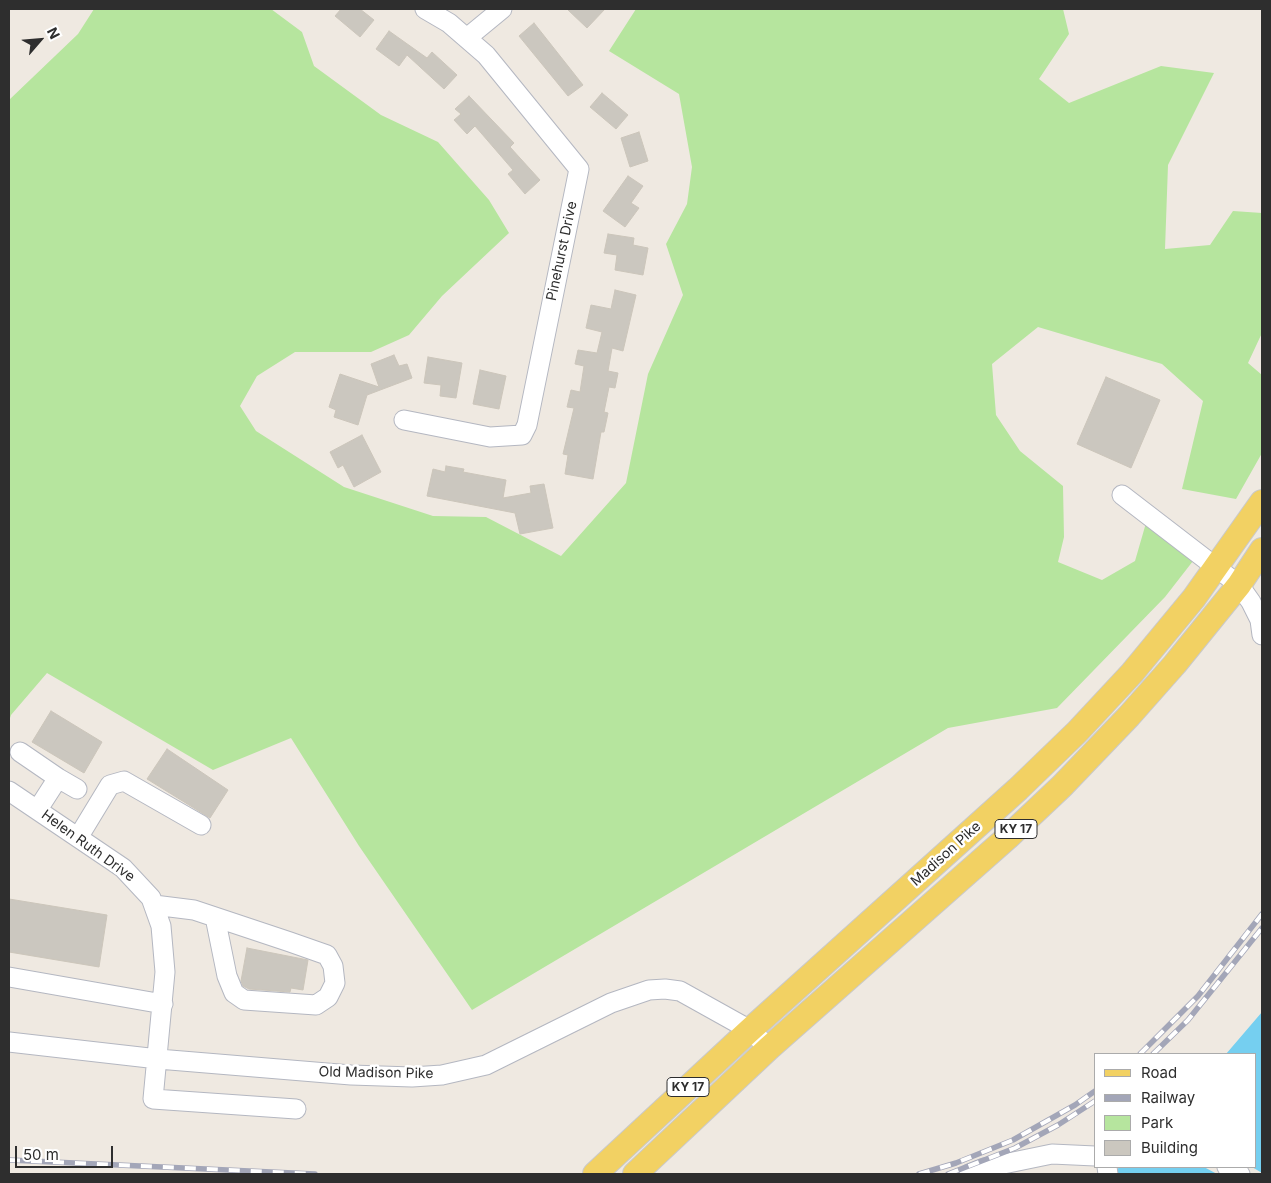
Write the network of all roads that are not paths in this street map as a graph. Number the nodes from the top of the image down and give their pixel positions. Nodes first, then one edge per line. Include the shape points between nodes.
1 (425, 9) edge
2 (502, 9) edge
3 (468, 38) junction
4 (404, 420) dead end
5 (1122, 495) dead end
6 (1262, 502) edge
7 (1262, 550) edge
8 (1217, 566) junction
9 (1239, 585) junction
10 (1262, 635) edge
11 (20, 752) dead end
12 (58, 778) junction
13 (77, 789) dead end
14 (9, 791) edge
15 (38, 809) junction
16 (201, 825) dead end
17 (78, 836) junction
18 (154, 905) junction
19 (215, 917) junction
20 (9, 977) edge
21 (163, 1004) junction
22 (750, 1030) junction
23 (9, 1042) edge
24 (769, 1048) junction
25 (158, 1059) junction
26 (296, 1109) dead end
27 (1094, 1156) edge
28 (1229, 1168) edge
29 (595, 1174) edge
30 (635, 1174) edge
31 (969, 1174) edge
32 (1240, 1174) edge

1 - 3 street, Pinehurst Drive
2 - 3 street
3 - 4 street, Pinehurst Drive via 486,55 579,169 527,425 522,436 490,437
5 - 8 street
6 - 8 main road, Madison Pike / KY 17
7 - 9 main road, Madison Pike / KY 17
8 - 9 street
8 - 22 main road, Madison Pike / KY 17 via 1132,673 1077,732
9 - 10 street via 1252,602
9 - 24 main road, Madison Pike / KY 17 via 1129,716 1062,786
11 - 12 street
12 - 13 street
12 - 15 street
14 - 15 street, Helen Ruth Drive
15 - 17 street, Helen Ruth Drive
16 - 17 street via 124,781 110,785
17 - 18 street, Helen Ruth Drive via 142,885
18 - 19 street via 194,910
18 - 21 street, Helen Ruth Drive via 164,946
19 - 19 street via 327,955 333,966 335,983 328,997 316,1006 244,1000 234,993 227,976
20 - 21 street
21 - 25 street, Helen Ruth Drive
22 - 24 street, Old Madison Pike
22 - 25 street, Old Madison Pike via 680,991 665,989 649,990 611,1003 486,1065 442,1075 351,1075
22 - 29 main road, Madison Pike / KY 17
23 - 25 street, Old Madison Pike
24 - 30 main road, Madison Pike / KY 17
25 - 26 street, Helen Ruth Drive via 153,1099
27 - 31 street via 1052,1154
28 - 32 street

